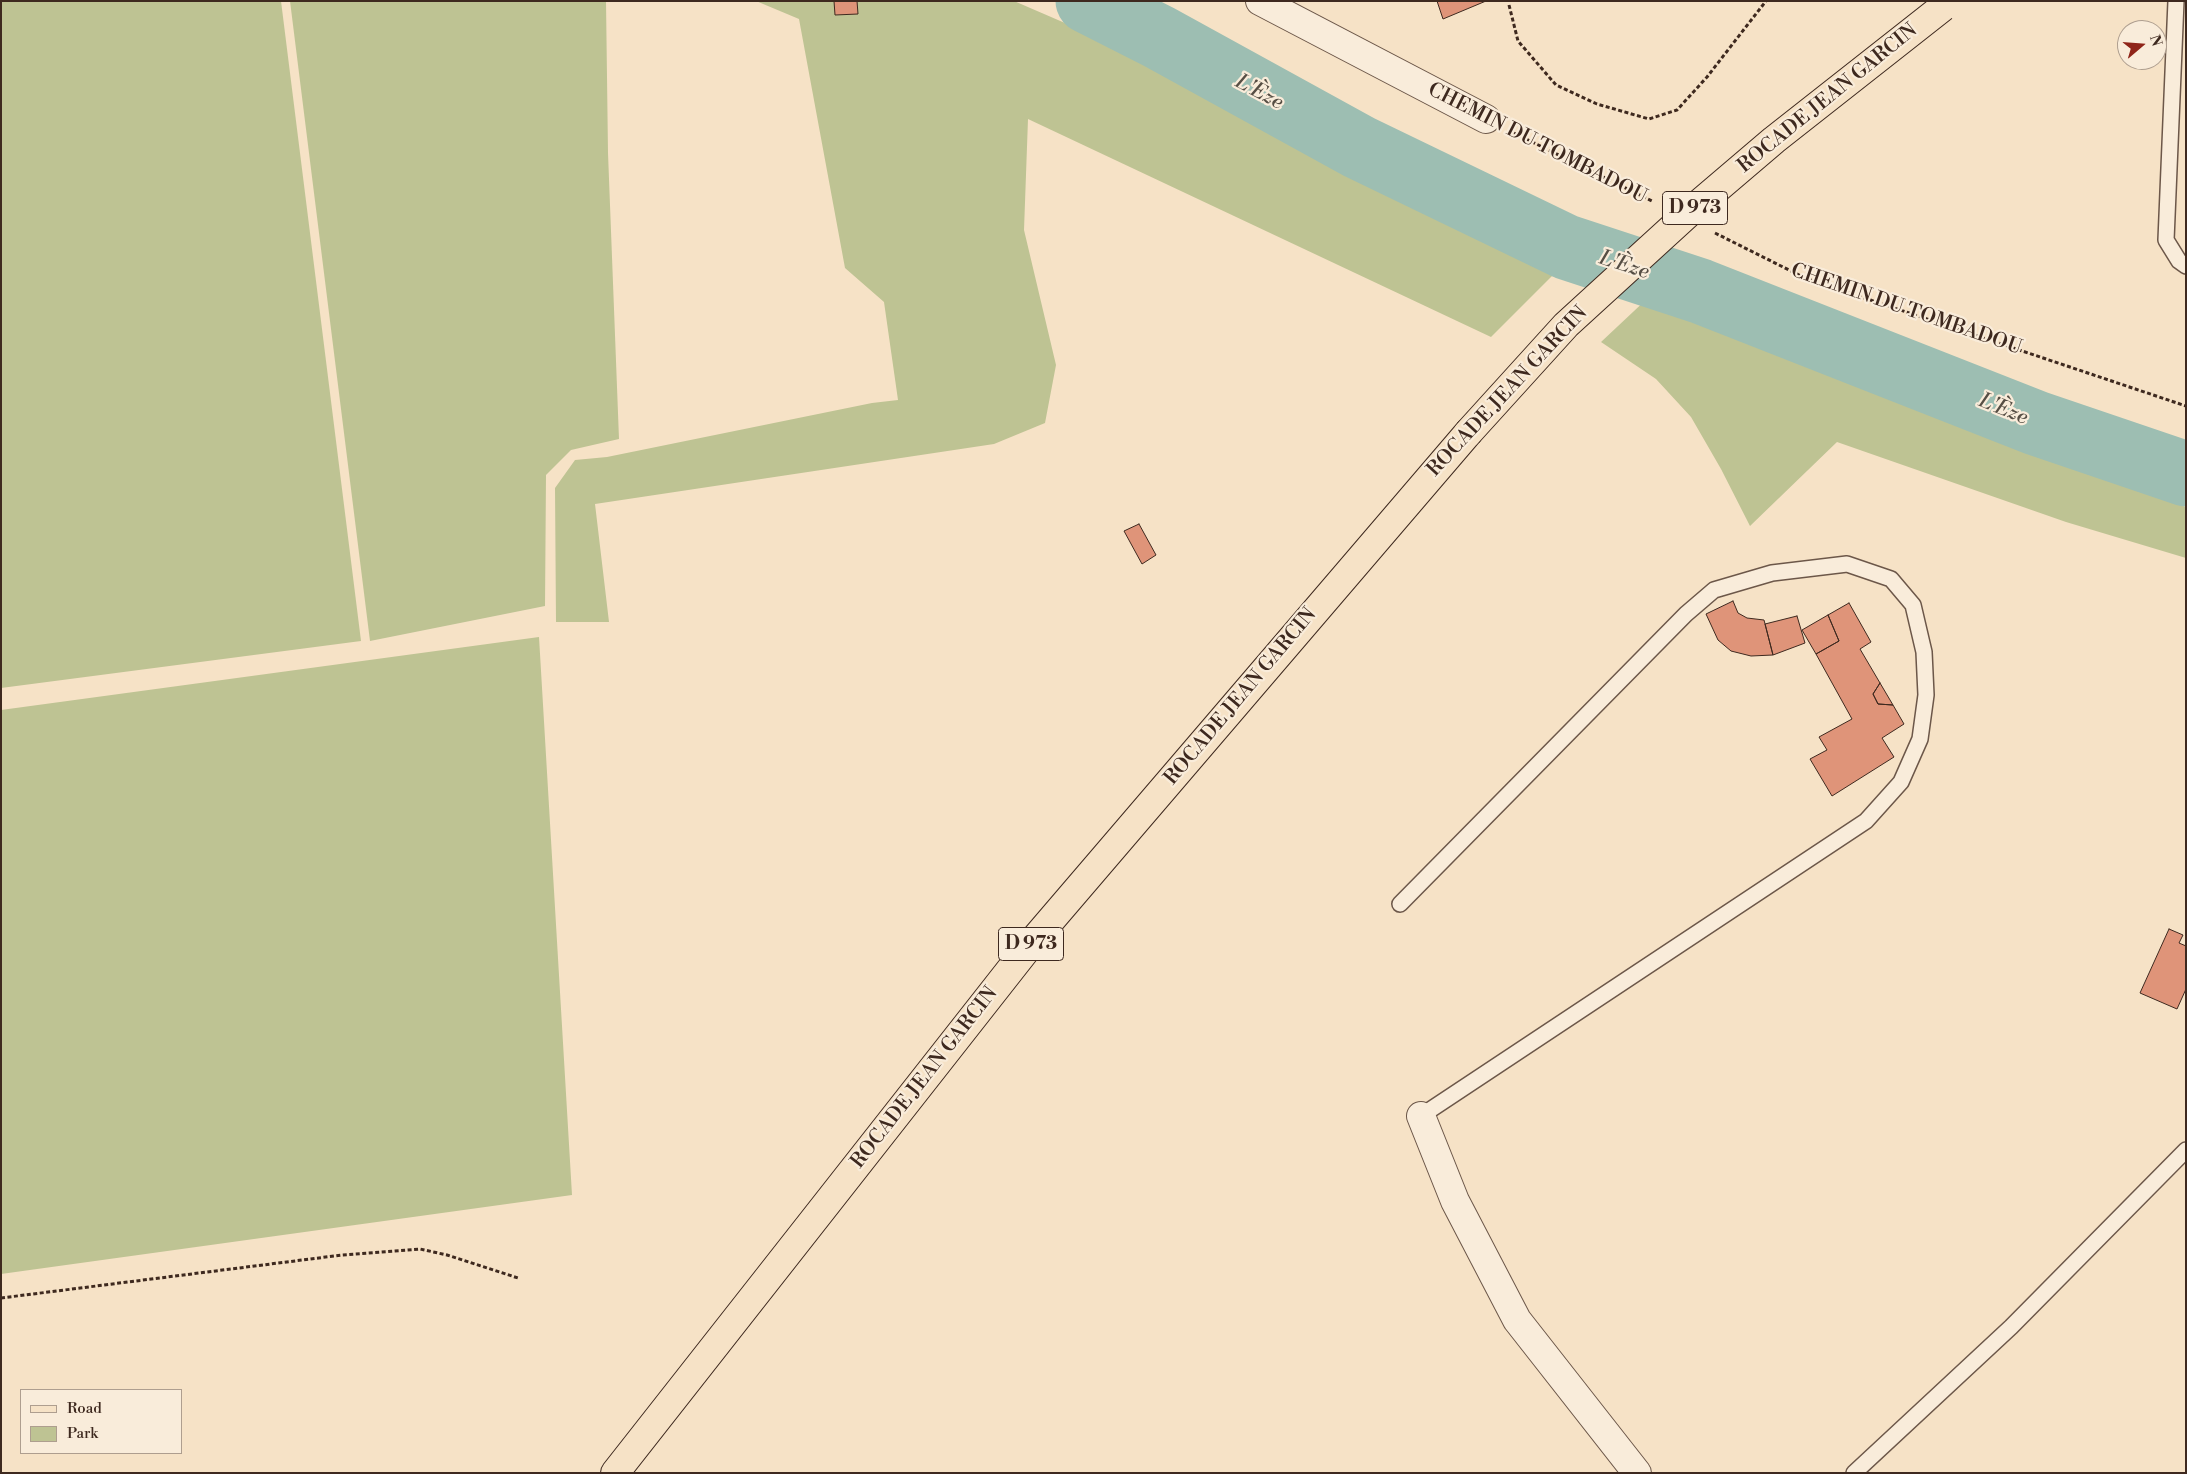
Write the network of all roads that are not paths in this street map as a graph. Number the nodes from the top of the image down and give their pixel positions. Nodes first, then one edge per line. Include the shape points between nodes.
1 (1260, 1) edge
2 (2176, 1) edge
3 (1947, 4) edge
4 (1486, 119) road end
5 (2186, 266) edge
6 (1400, 904) dead end
7 (1421, 1116) joint
8 (2186, 1150) edge
9 (615, 1473) edge
10 (1637, 1473) edge
11 (1854, 1473) edge

1 - 4 street, CHEMIN DU TOMBADOU
2 - 5 lane via 2166,240 2178,262
3 - 9 main road, ROCADE JEAN GARCIN / D 973, bridge via 1774,140 1693,209 1566,325 1468,433 1033,941
6 - 7 lane via 1686,614 1714,590 1772,573 1847,564 1891,579 1913,605 1924,652 1926,695 1920,739 1901,782 1866,821
7 - 10 street via 1455,1201 1517,1320
8 - 11 lane via 2011,1328

